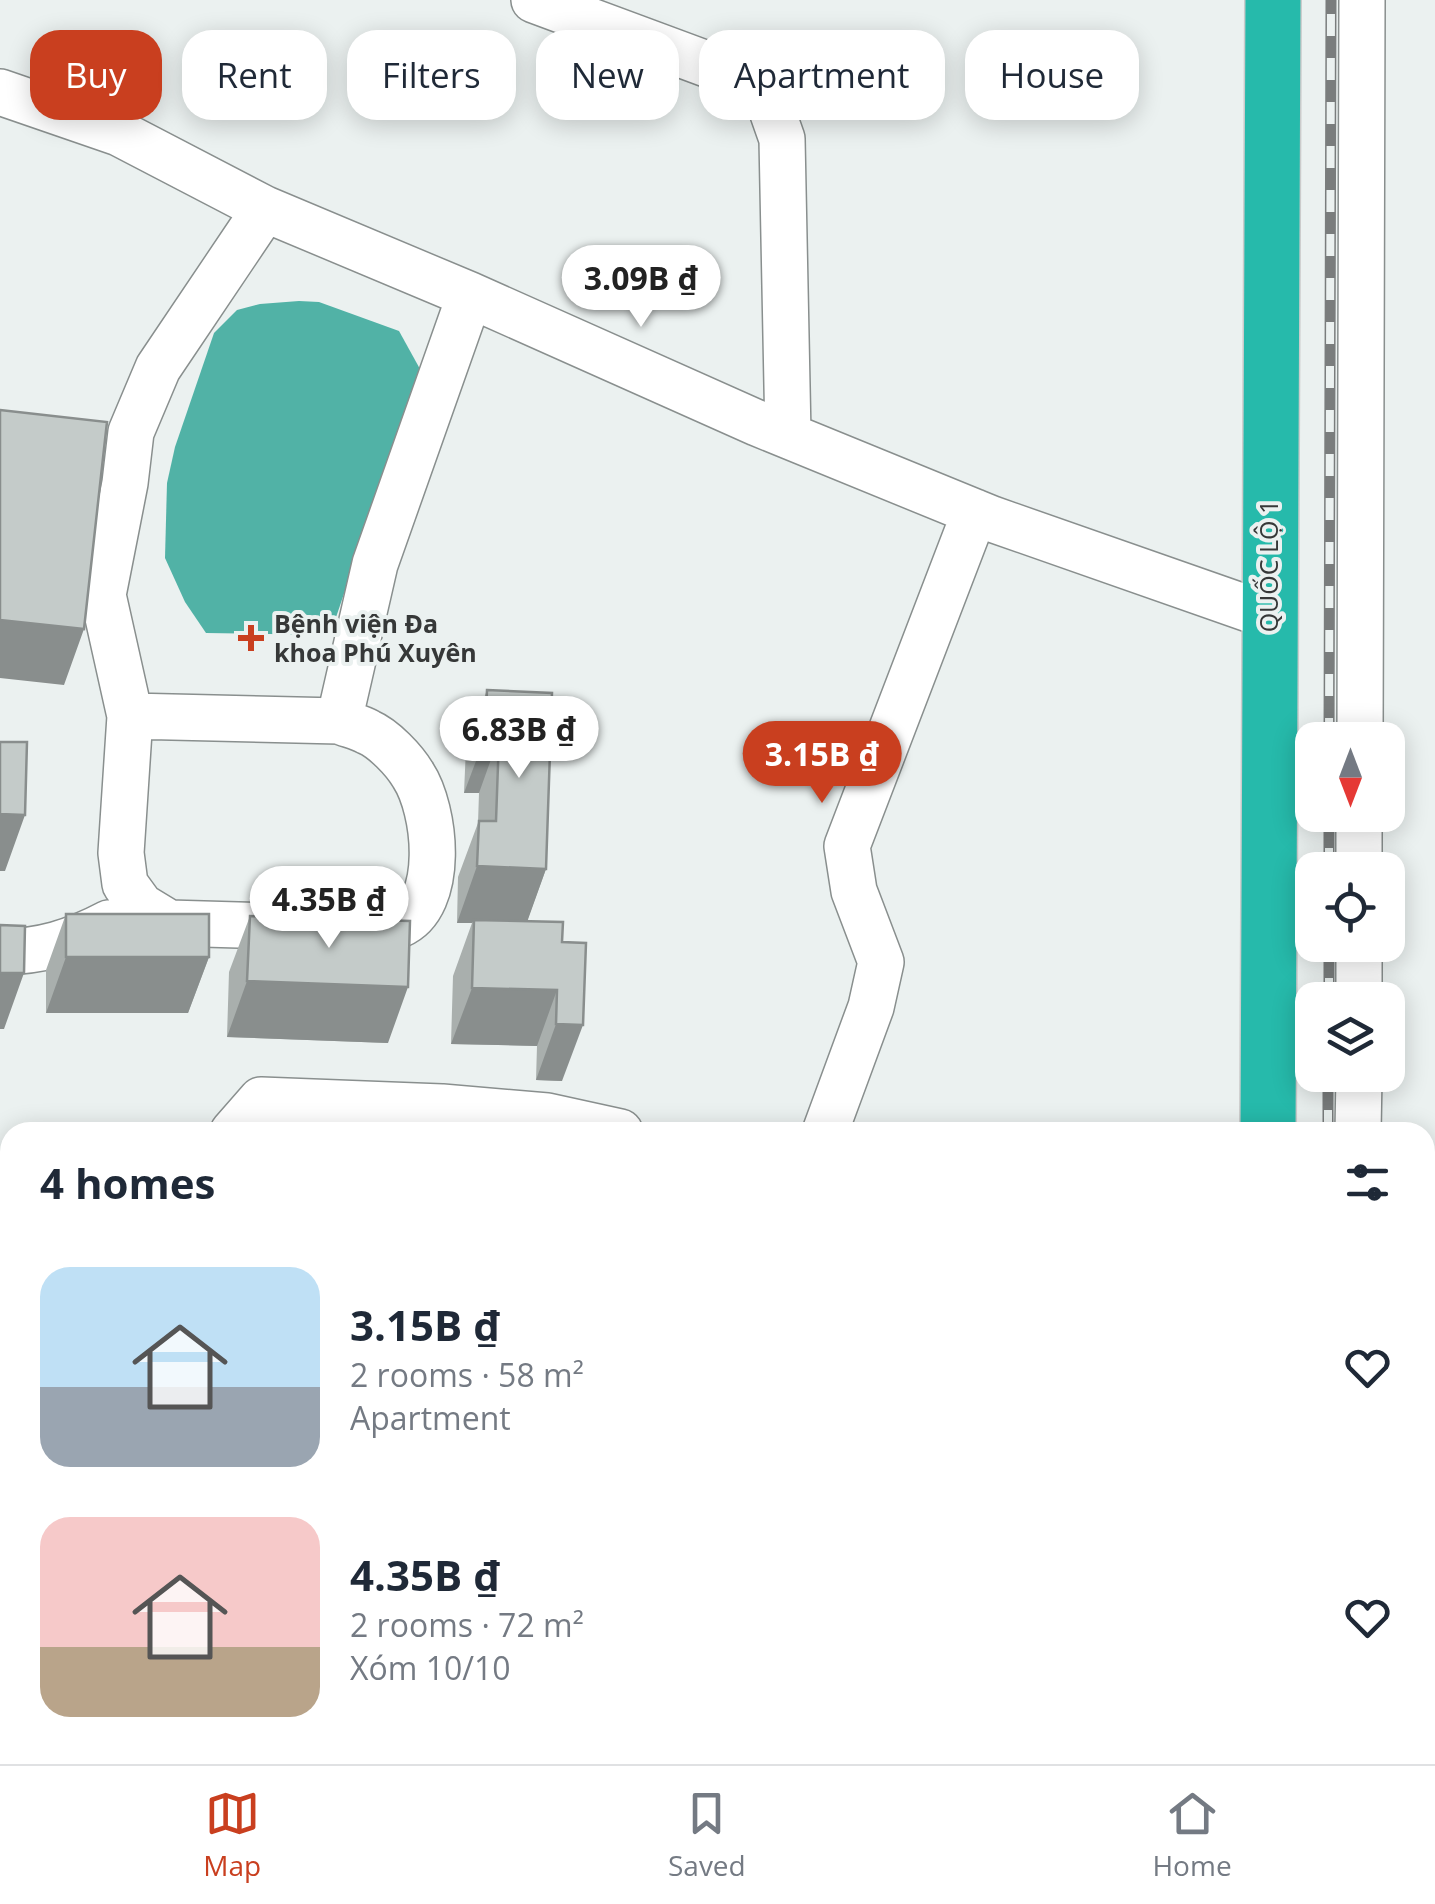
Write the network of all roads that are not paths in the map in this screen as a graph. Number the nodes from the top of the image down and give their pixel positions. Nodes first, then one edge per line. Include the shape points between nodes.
1 (534, 0) edge
2 (1272, 0) edge
3 (1362, 0) edge
4 (0, 92) edge
5 (265, 209) junction
6 (470, 295) junction
7 (788, 436) junction
8 (974, 512) junction
9 (1269, 616) junction
10 (130, 716) junction
11 (339, 721) junction
12 (1360, 722) edge
13 (141, 906) junction
14 (0, 952) edge
15 (1359, 1092) edge
16 (241, 1122) edge
17 (574, 1122) edge
18 (829, 1122) edge
19 (1268, 1122) edge
20 (1358, 1122) edge

1 - 7 street via 763,85 782,139
2 - 9 highway, QUỐC LỘ 1
3 - 12 street
4 - 5 street via 120,133
5 - 6 street
5 - 10 street via 158,368 131,432 103,595
6 - 7 street
6 - 11 street via 375,564
7 - 8 street
8 - 9 street
8 - 18 street via 847,846 854,891 881,962
9 - 19 highway, QUỐC LỘ 1
10 - 11 street
10 - 13 street via 121,853 126,884
11 - 13 street via 372,733 398,756 427,803 434,845 420,907 401,924 376,929 169,923
13 - 14 street via 70,943
15 - 20 street
16 - 17 street via 260,1100 442,1107

